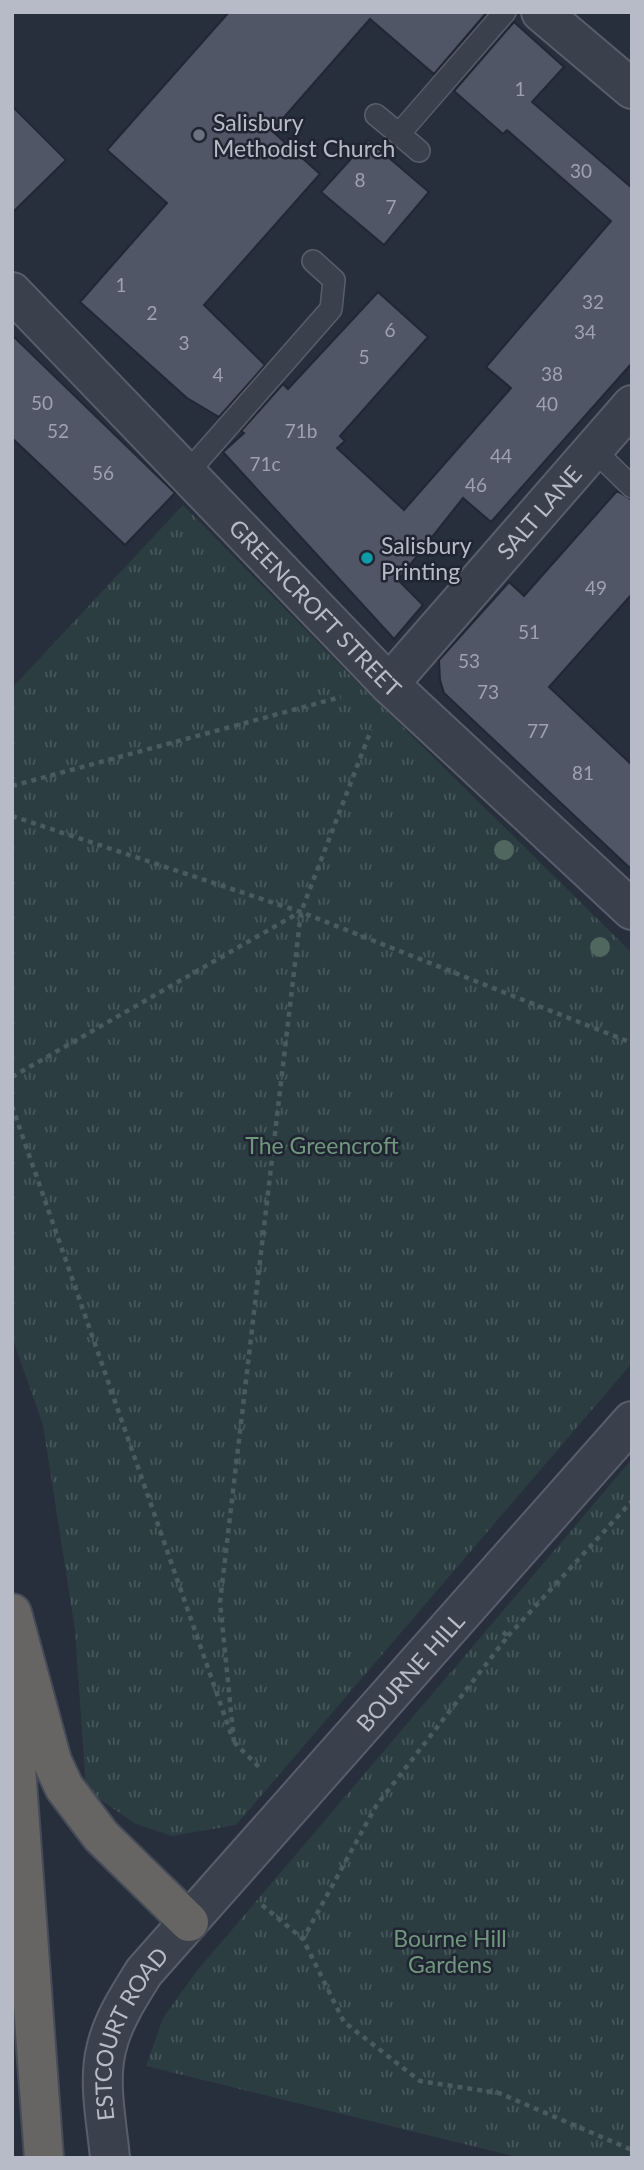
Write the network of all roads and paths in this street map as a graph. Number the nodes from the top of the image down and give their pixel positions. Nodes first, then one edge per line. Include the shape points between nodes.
1 (505, 12) edge
2 (550, 15) edge
3 (632, 89) edge
4 (376, 115) dead end
5 (399, 134) junction
6 (419, 151) dead end
7 (313, 261) dead end
8 (12, 292) edge
9 (632, 405) edge
10 (593, 449) junction
11 (188, 472) junction
12 (632, 487) edge
13 (389, 684) junction
14 (12, 786) edge
15 (12, 816) edge
16 (632, 910) edge
17 (301, 912) junction
18 (632, 1043) edge
19 (12, 1077) edge
20 (12, 1106) edge
21 (632, 1421) edge
22 (632, 1501) edge
23 (471, 1603) junction
24 (12, 1613) edge
25 (508, 1636) junction
26 (12, 1712) edge
27 (234, 1742) junction
28 (295, 1803) junction
29 (229, 1878) junction
30 (189, 1922) junction
31 (303, 1939) junction
32 (632, 2150) edge
33 (44, 2158) edge
34 (110, 2158) edge

1 - 5 lane
2 - 3 street
4 - 5 lane
5 - 6 lane
7 - 11 lane via 334,280 331,309
8 - 11 street, GREENCROFT STREET
9 - 10 street, SALT LANE
10 - 12 lane
10 - 13 street, SALT LANE
11 - 13 street, GREENCROFT STREET
13 - 14 path
13 - 16 street, GREENCROFT STREET
13 - 17 path
15 - 17 path
17 - 18 path
17 - 19 path
17 - 27 path via 219,1602
20 - 27 path
21 - 23 street, BOURNE HILL
22 - 25 path
23 - 25 path
23 - 28 street, BOURNE HILL
24 - 30 highway via 52,1761 64,1787 101,1836
25 - 31 path via 376,1806
26 - 33 highway
27 - 28 path
28 - 29 street, BOURNE HILL
29 - 30 street, BOURNE HILL
29 - 31 path
30 - 34 street, ESTCOURT ROAD via 144,1972 115,2022 103,2072
31 - 32 path via 344,2022 420,2081 499,2093

